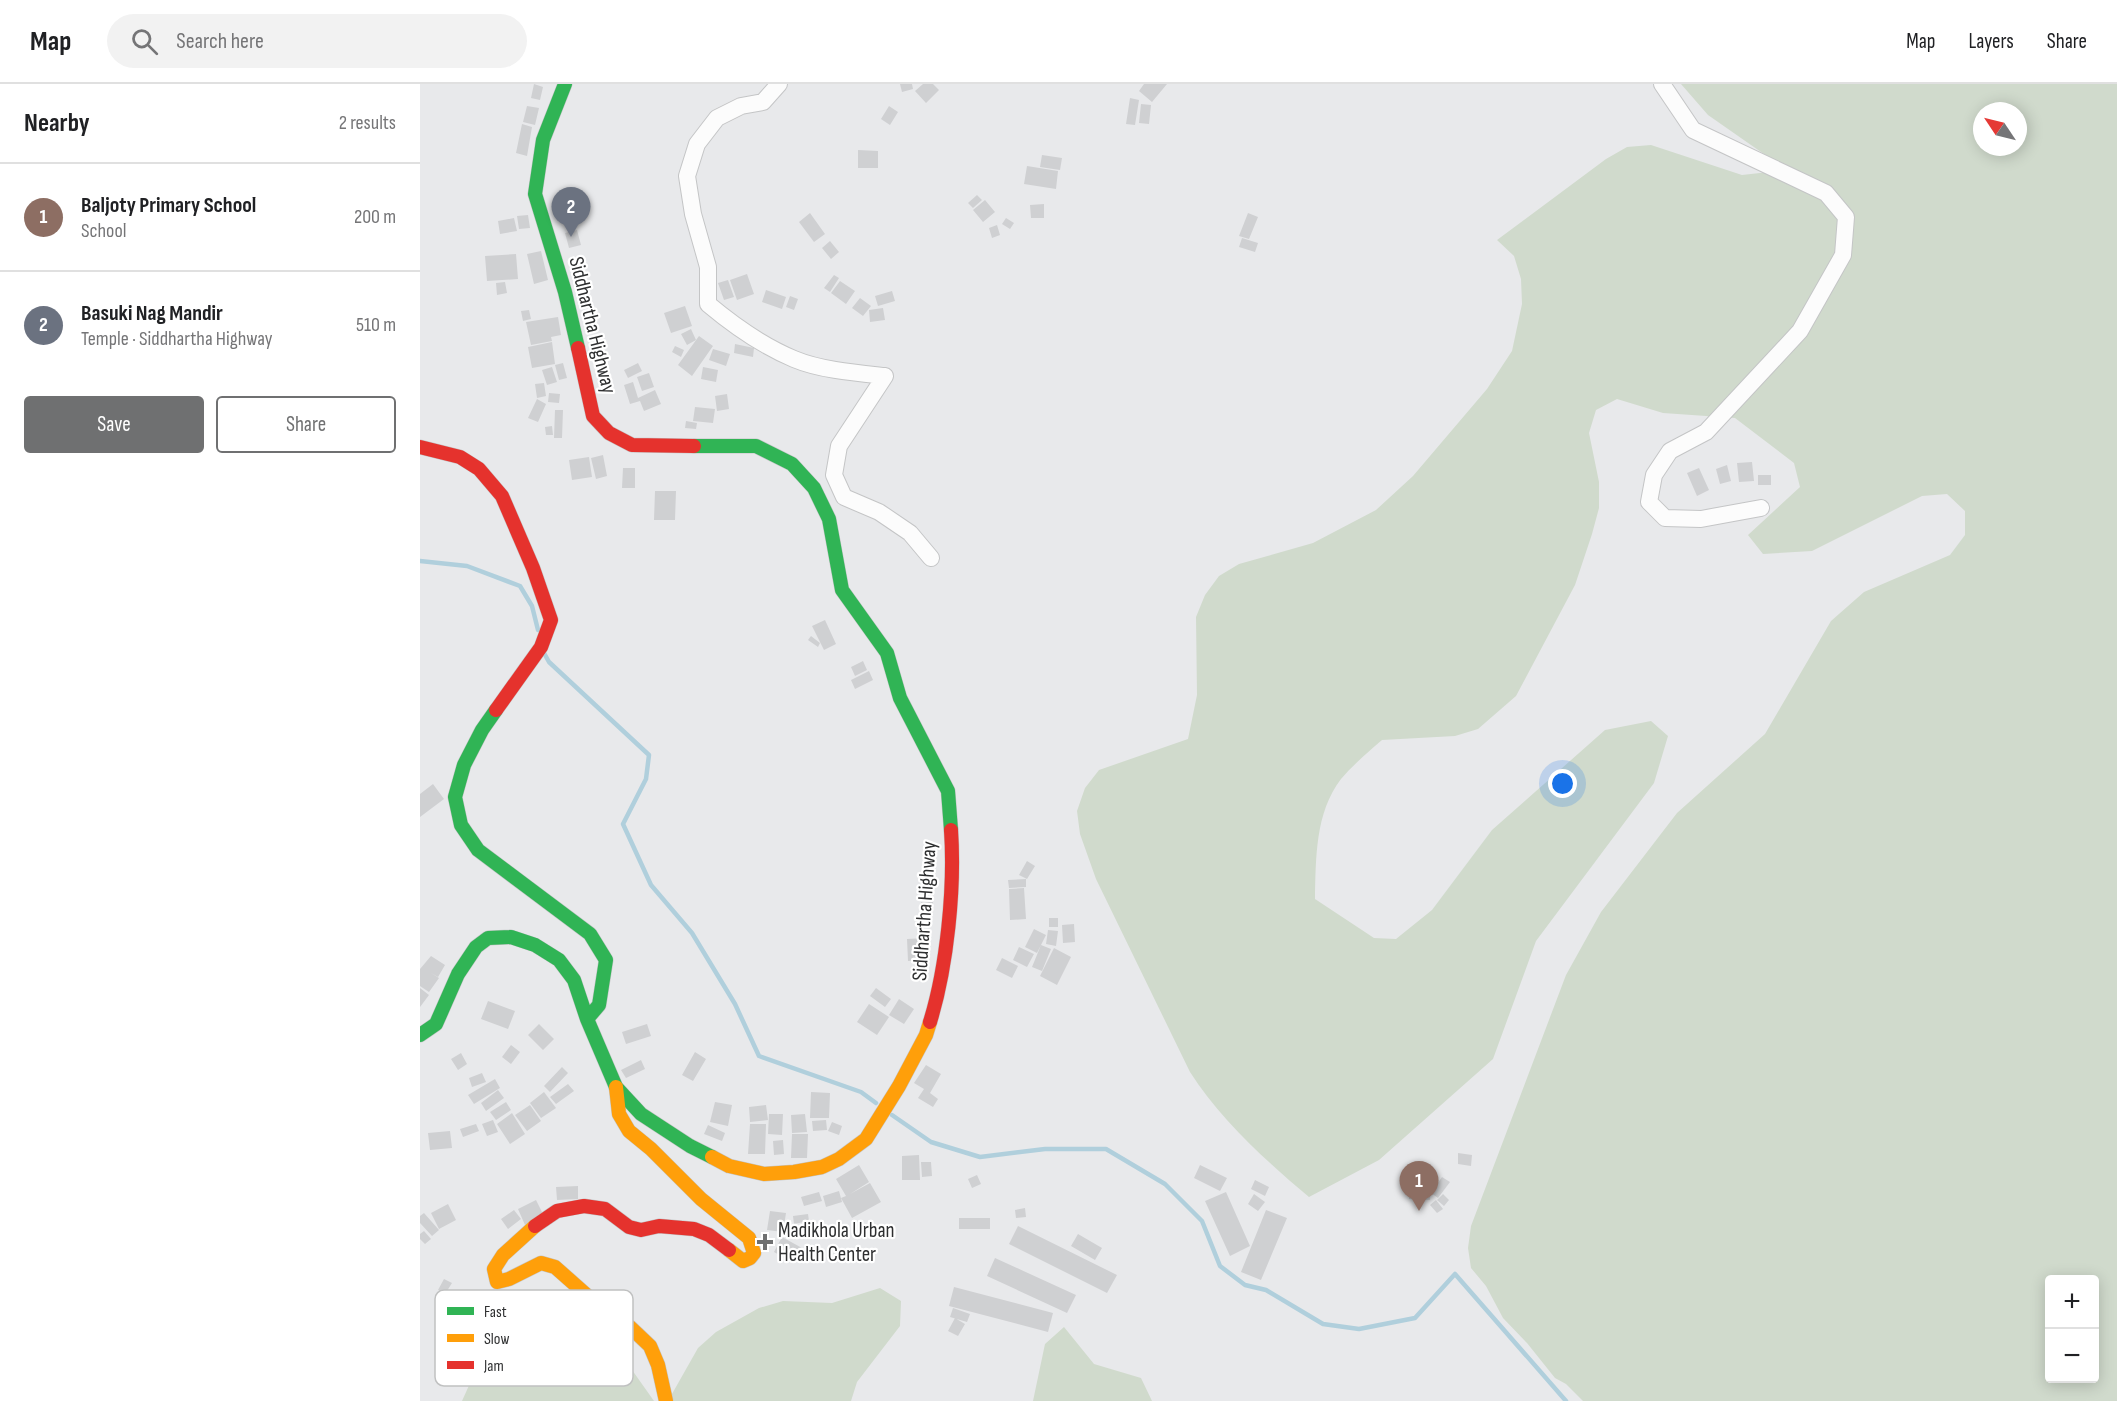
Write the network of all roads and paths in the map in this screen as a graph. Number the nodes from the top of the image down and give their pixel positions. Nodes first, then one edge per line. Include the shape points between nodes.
1 (565, 84) edge
2 (779, 84) edge
3 (1662, 84) edge
4 (420, 447) edge
5 (1761, 508) dead end
6 (932, 558) dead end
7 (587, 1019) junction
8 (420, 1035) edge
9 (616, 1087) junction
10 (581, 1290) edge
11 (633, 1330) edge
12 (666, 1401) edge

1 - 9 main road, Siddhartha Highway via 543,140 535,194 566,292 593,416 609,433 632,445 756,446 792,464 814,488 829,519 842,590 886,653 900,698 948,791 952,846 940,990 926,1035 866,1140 839,1160 822,1167 764,1174 729,1166 641,1114
2 - 6 street via 762,102 741,106 717,118 697,144 687,176 708,267 708,304 730,322 795,359 885,376 838,446 834,475 844,496 879,512 910,533
3 - 5 street via 1693,130 1826,193 1846,217 1842,255 1800,332 1706,432 1670,451 1654,476 1649,502 1665,518 1701,519
4 - 7 main road via 460,457 479,469 502,496 551,620 541,647 482,730 464,765 454,797 461,825 478,850 590,934 606,960 599,1005
7 - 8 main road, Siddhartha Highway via 574,980 559,960 535,945 511,937 488,938 476,947 458,974 436,1024
7 - 9 main road, Siddhartha Highway
9 - 10 main road via 619,1114 629,1131 749,1238 754,1253 743,1261 709,1235 694,1229 659,1226 641,1230 629,1227 605,1209 584,1206 557,1211 542,1221 503,1255 494,1269 497,1282 541,1263 555,1267
11 - 12 main road via 650,1346

